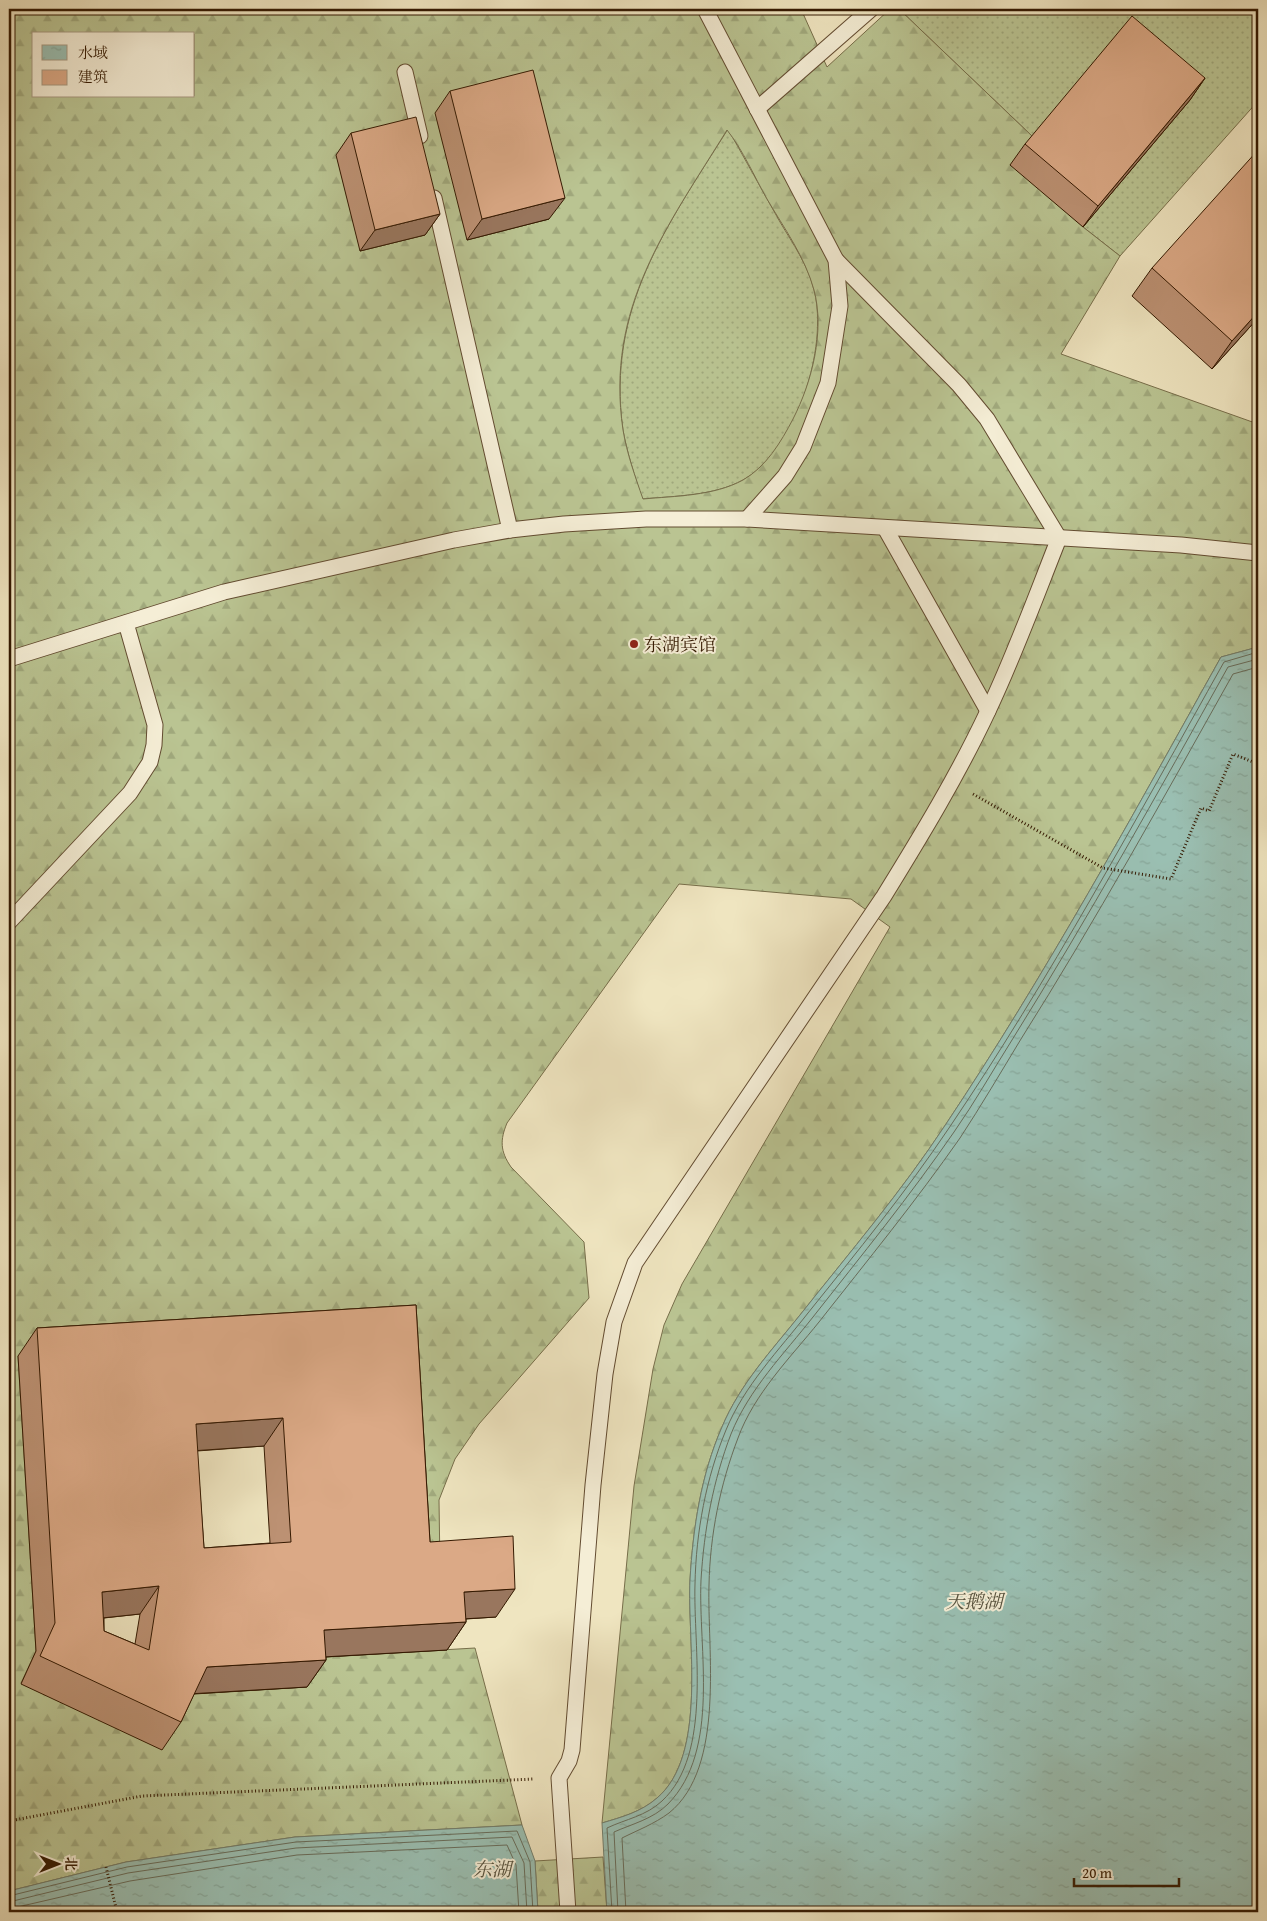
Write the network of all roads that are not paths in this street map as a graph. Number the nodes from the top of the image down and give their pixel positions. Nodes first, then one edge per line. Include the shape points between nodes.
1 (705, 9) edge
2 (871, 9) edge
3 (405, 72) dead end
4 (757, 109) junction
5 (422, 148) edge
6 (431, 186) edge
7 (836, 260) junction
8 (747, 519) junction
9 (885, 528) junction
10 (510, 530) junction
11 (1059, 538) junction
12 (1258, 553) edge
13 (126, 623) junction
14 (9, 659) edge
15 (988, 711) junction
16 (9, 922) edge
17 (568, 1912) edge

1 - 4 lane
2 - 4 lane
3 - 5 lane
4 - 7 lane
6 - 10 lane
7 - 8 lane via 840,306 828,383 803,447 785,476
7 - 11 lane via 959,385 987,419
8 - 9 lane
8 - 10 lane via 646,519
9 - 11 lane
9 - 15 lane
10 - 13 lane via 224,592
11 - 12 lane
11 - 15 lane
13 - 14 lane
13 - 16 lane via 155,725 150,762 130,793
15 - 17 lane via 952,781 884,896 635,1263 614,1322 593,1485 572,1750 559,1778

